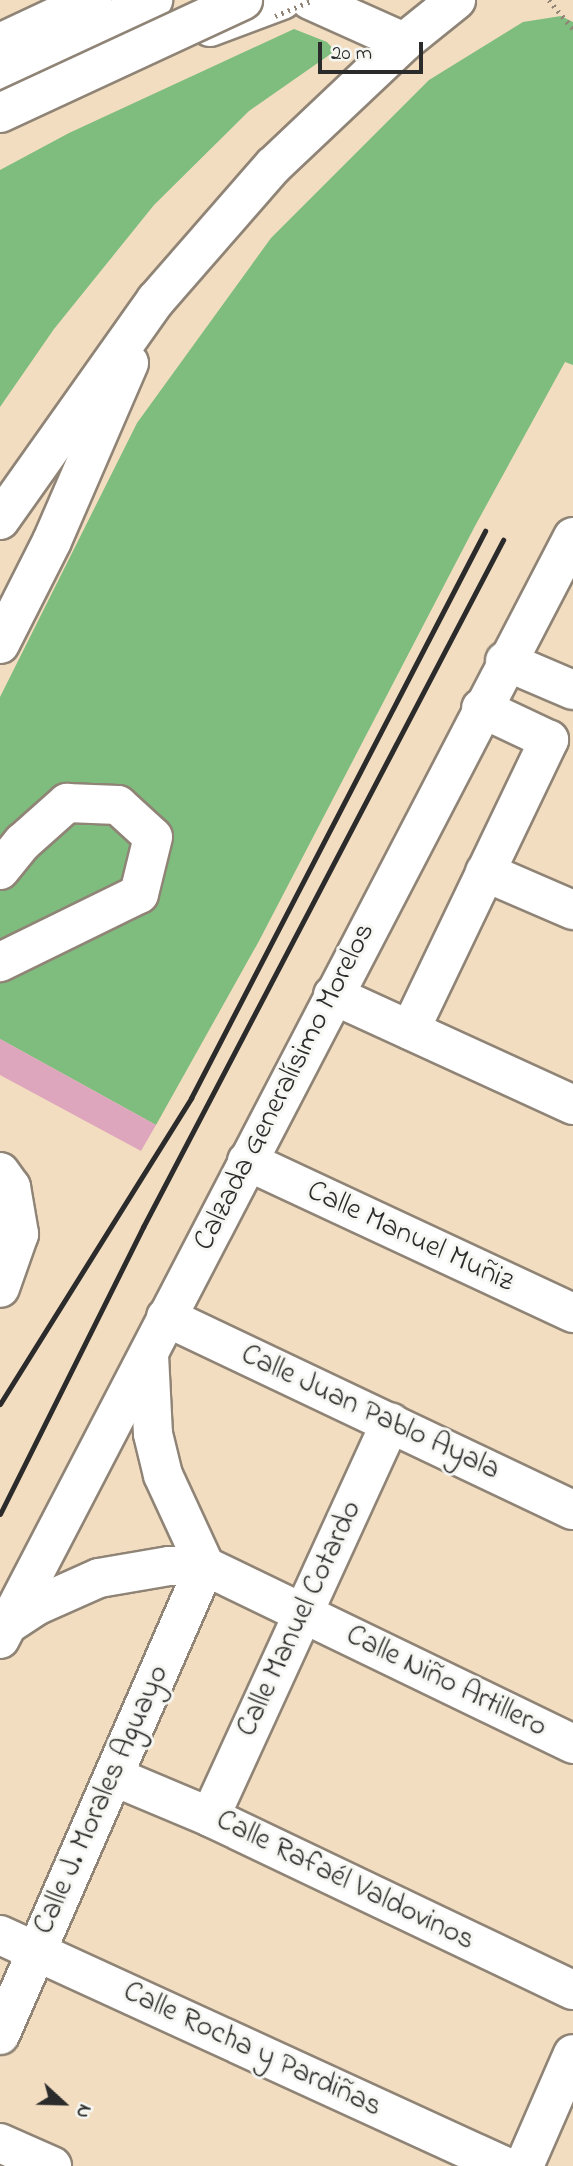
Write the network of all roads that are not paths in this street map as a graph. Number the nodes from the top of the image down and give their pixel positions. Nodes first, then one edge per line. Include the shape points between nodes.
1 (92, 0) edge
2 (117, 0) edge
3 (153, 0) edge
4 (243, 0) edge
5 (282, 0) edge
6 (310, 0) edge
7 (456, 0) edge
8 (404, 41) junction
9 (0, 43) edge
10 (0, 58) edge
11 (0, 80) edge
12 (0, 112) edge
13 (156, 300) junction
14 (0, 520) edge
15 (570, 545) edge
16 (0, 644) edge
17 (505, 661) junction
18 (573, 690) edge
19 (481, 708) junction
20 (0, 870) edge
21 (485, 872) junction
22 (573, 910) edge
23 (0, 962) edge
24 (333, 995) junction
25 (410, 1030) junction
26 (573, 1105) edge
27 (247, 1161) junction
28 (0, 1172) edge
29 (0, 1288) edge
30 (573, 1313) edge
31 (157, 1334) junction
32 (391, 1422) junction
33 (573, 1510) edge
34 (205, 1566) junction
35 (301, 1612) junction
36 (4, 1632) edge
37 (573, 1744) edge
38 (115, 1777) junction
39 (211, 1817) junction
40 (0, 1935) edge
41 (36, 1950) junction
42 (573, 1990) edge
43 (0, 2035) edge
44 (573, 2054) edge
45 (0, 2143) edge
46 (52, 2166) edge
47 (504, 2166) edge
48 (523, 2166) edge

1 - 9 main road
2 - 10 main road
3 - 11 main road
4 - 12 main road, bridge
5 - 12 main road
6 - 8 main road
7 - 8 main road
8 - 13 main road via 273,166
13 - 14 main road
13 - 16 main road via 52,541
15 - 17 main road, Calzada Generalísimo Morelos
17 - 18 main road
17 - 19 main road, Calzada Generalísimo Morelos
19 - 21 main road via 549,740
19 - 24 main road, Calzada Generalísimo Morelos
20 - 23 main road via 23,842 67,803 118,805 153,837 139,894
21 - 22 main road
21 - 25 main road
24 - 25 main road
24 - 27 main road, Calzada Generalísimo Morelos
25 - 26 main road
27 - 30 main road, Calle Manuel Muñiz
27 - 31 main road, Calzada Generalísimo Morelos
28 - 29 main road via 11,1186 19,1234
31 - 32 main road, Calle Juan Pablo Ayala
31 - 34 main road via 151,1413 163,1475
31 - 36 main road, Calzada Generalísimo Morelos
32 - 33 main road, Calle Juan Pablo Ayala
32 - 35 main road, Calle Manuel Cotardo
34 - 35 main road, Calle Niño Artillero
34 - 36 main road, Calle Niño Artillero via 169,1566 99,1578 36,1606
34 - 38 main road, Calle J. Morales Aguayo
35 - 37 main road, Calle Niño Artillero
35 - 39 main road, Calle Manuel Cotardo
38 - 39 main road, Calle Rafaél Valdovinos
38 - 41 main road, Calle J. Morales Aguayo
39 - 42 main road, Calle Rafaél Valdovinos
40 - 41 main road, Calle Rocha y Pardiñas
41 - 43 main road, Calle J. Morales Aguayo
41 - 47 main road, Calle Rocha y Pardiñas
44 - 48 main road
45 - 46 main road

